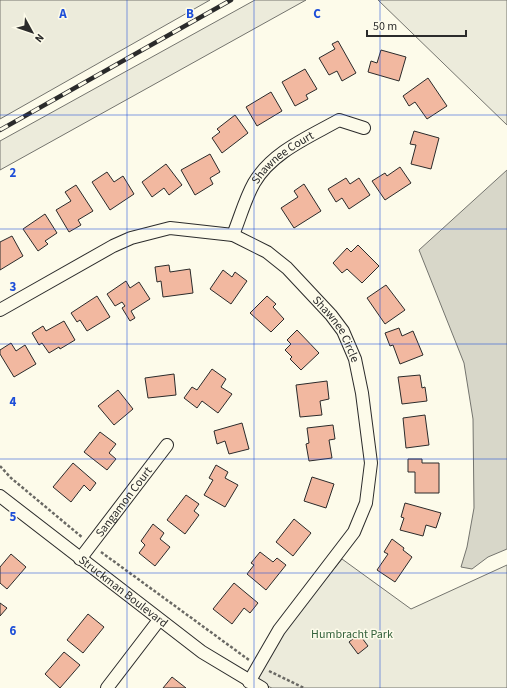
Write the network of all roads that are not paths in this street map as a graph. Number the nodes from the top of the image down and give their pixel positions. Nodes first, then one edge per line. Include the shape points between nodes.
1 (364, 128) dead end
2 (233, 235) junction
3 (0, 310) edge
4 (167, 445) dead end
5 (1, 501) edge
6 (80, 559) junction
7 (159, 620) junction
8 (249, 682) junction
9 (107, 688) edge
10 (262, 688) edge

1 - 2 street, Shawnee Court via 339,120 268,164 254,184
2 - 3 street, Shawnee Circle via 170,228 142,235 113,246
2 - 8 street, Shawnee Circle via 267,252 287,268 343,331 357,365 371,463 366,503 354,532 279,630
4 - 6 street, Sangamon Court
5 - 6 street, Struckman Boulevard
6 - 7 street, Struckman Boulevard
7 - 8 street, Struckman Boulevard
7 - 9 street
8 - 10 street, Struckman Boulevard

